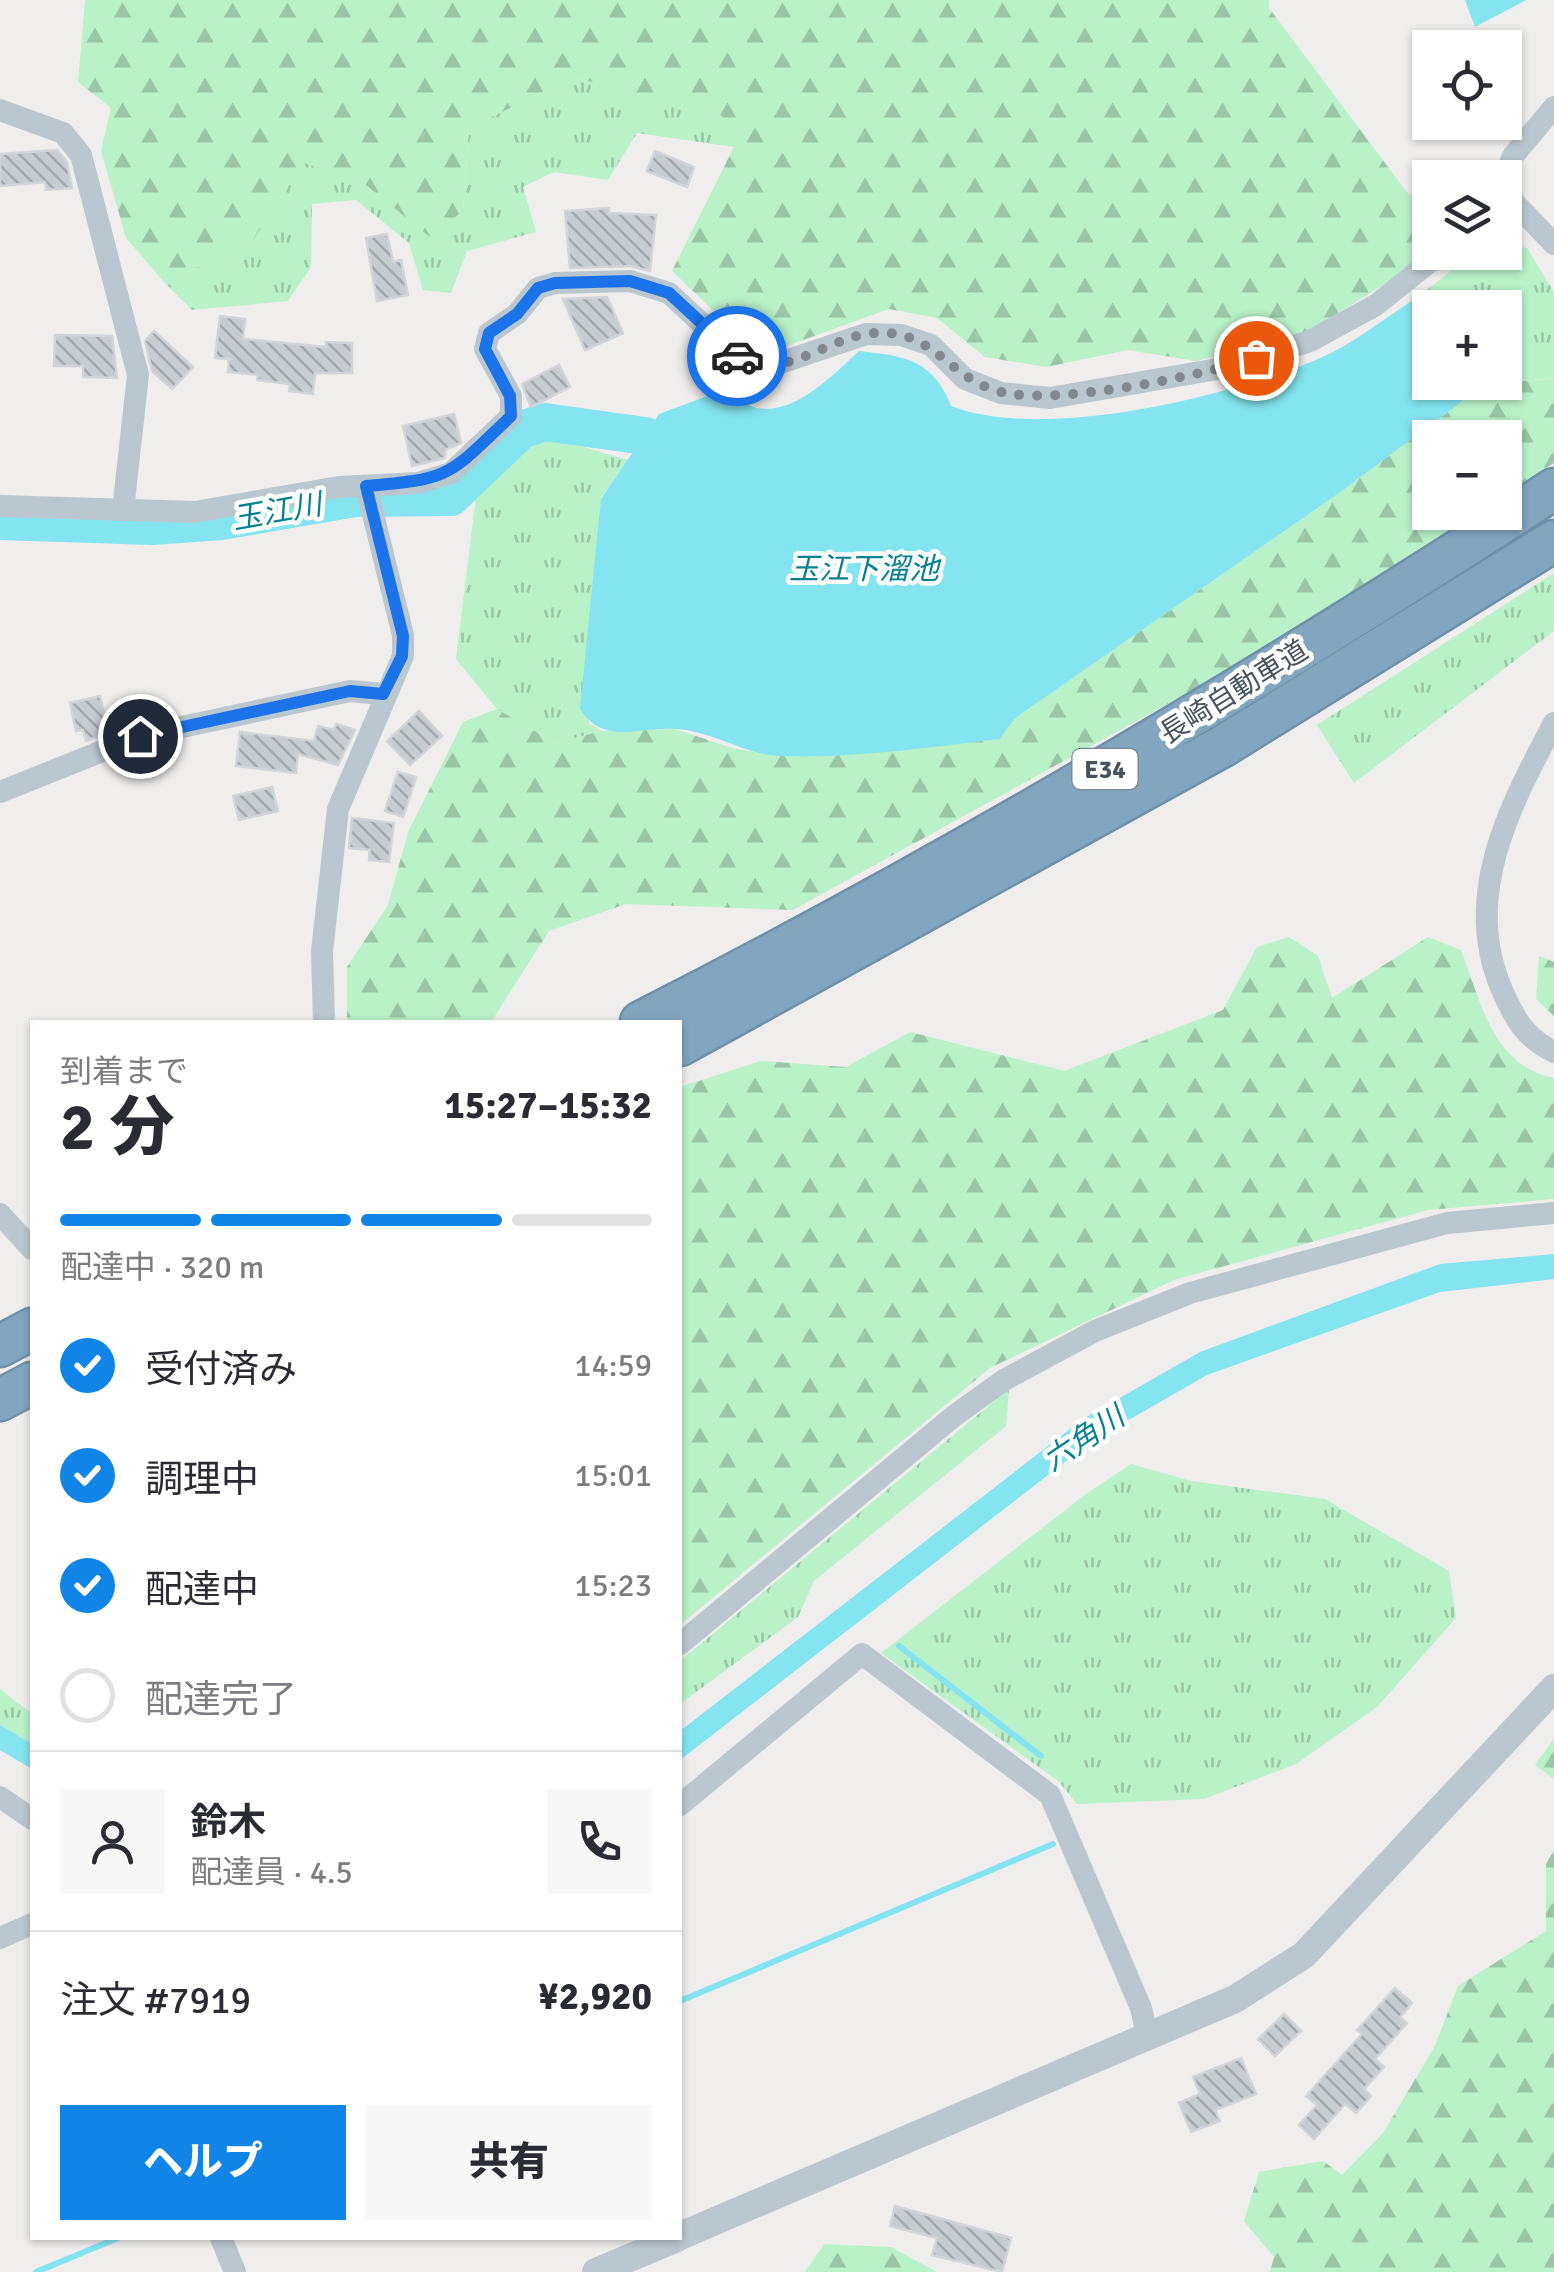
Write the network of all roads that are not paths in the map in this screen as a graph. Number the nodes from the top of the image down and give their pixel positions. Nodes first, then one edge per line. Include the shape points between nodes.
1 (1554, 107) edge
2 (0, 110) edge
3 (1511, 160) edge
4 (1522, 211) edge
5 (1554, 244) edge
6 (1419, 270) edge
7 (1554, 489) edge
8 (367, 497) junction
9 (0, 506) edge
10 (123, 510) junction
11 (1554, 541) edge
12 (383, 694) junction
13 (1554, 722) edge
14 (0, 792) edge
15 (324, 1020) edge
16 (644, 1020) edge
17 (682, 1044) edge
18 (1554, 1052) edge
19 (1554, 1213) edge
20 (0, 1214) edge
21 (30, 1238) edge
22 (30, 1330) edge
23 (0, 1346) edge
24 (30, 1384) edge
25 (0, 1400) edge
26 (682, 1642) edge
27 (1554, 1688) edge
28 (0, 1797) edge
29 (682, 1803) edge
30 (30, 1818) edge
31 (30, 1925) edge
32 (0, 1938) edge
33 (1148, 2038) junction
34 (682, 2236) edge
35 (222, 2240) edge
36 (672, 2240) edge
37 (235, 2272) edge
38 (596, 2272) edge

1 - 3 street
2 - 10 street via 64,134 81,155 138,375
4 - 5 street
6 - 8 street via 1310,342 1229,367 1050,398 964,379 931,345 901,334 866,334 768,367 741,360 652,284 555,283 538,288 489,333 485,349 510,396 511,416 451,473
7 - 16 highway, 長崎自動車道 / E34 via 1188,722 932,869
8 - 10 street via 196,512
8 - 12 street via 403,636 402,656
9 - 10 street
11 - 17 highway, 長崎自動車道 / E34 via 1223,746
12 - 14 street via 350,691 140,736
12 - 15 street via 338,809 322,951
13 - 18 street via 1515,796 1496,852 1483,926 1492,966 1520,1028
19 - 26 street via 1447,1223 1190,1293 1095,1330 954,1416
20 - 21 street
22 - 23 highway
24 - 25 highway
27 - 33 street via 1304,1955 1234,1999
28 - 30 street
29 - 33 street via 862,1654 1050,1795
31 - 32 street
33 - 34 street
35 - 37 street
36 - 38 street

